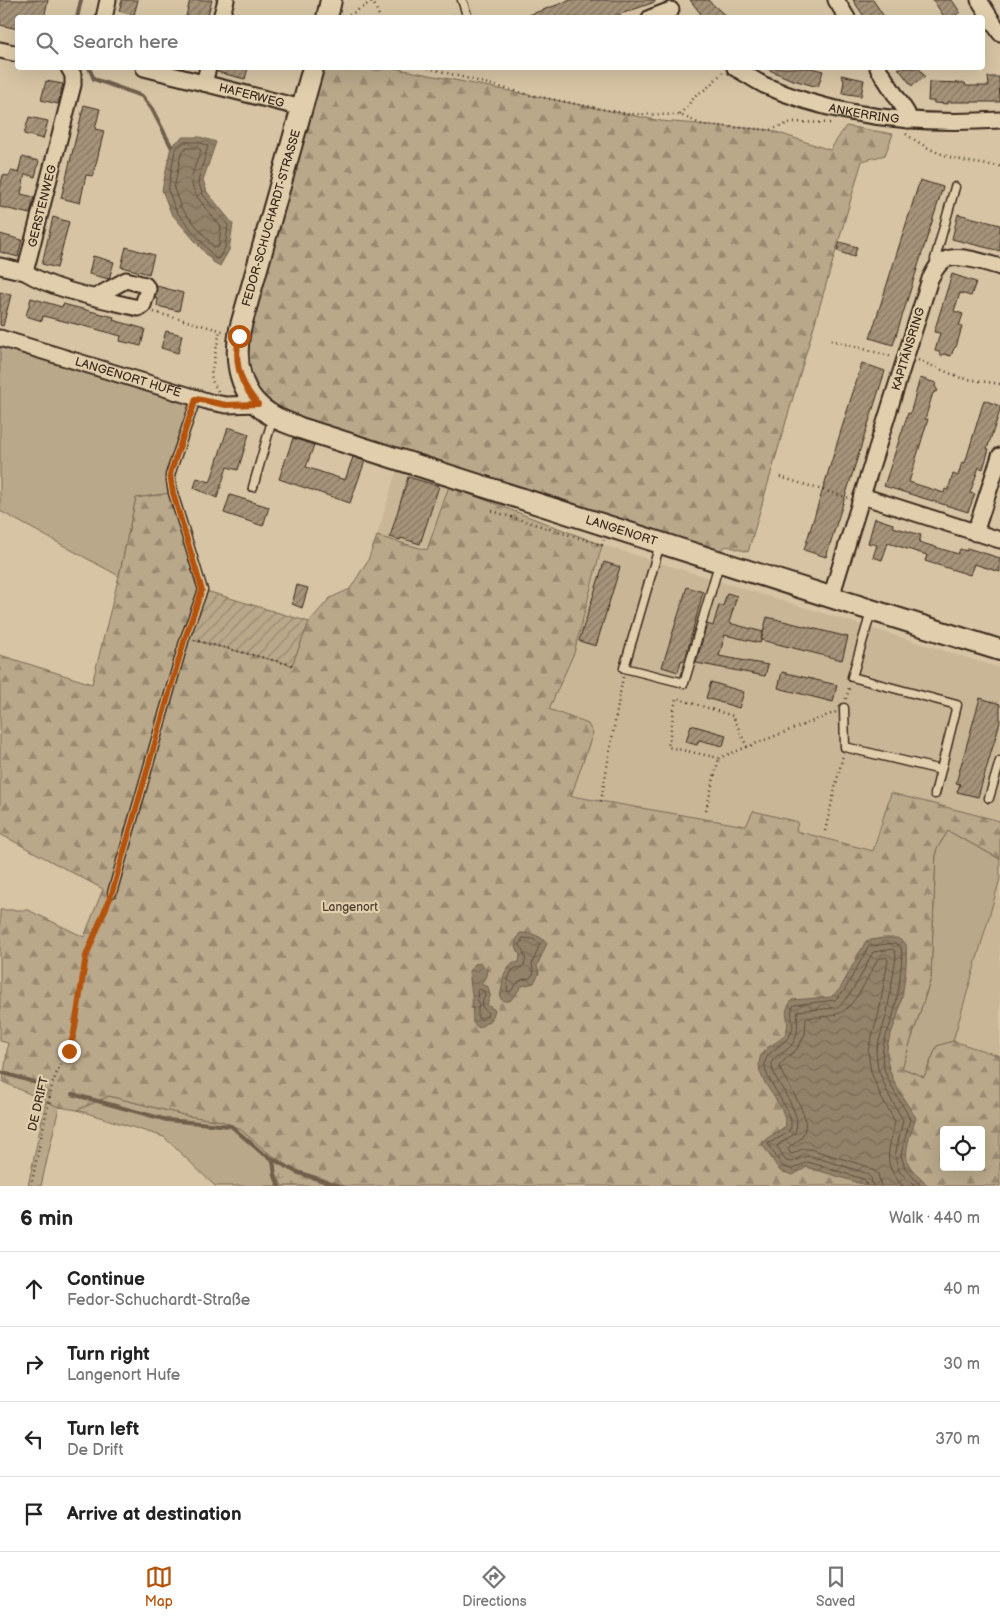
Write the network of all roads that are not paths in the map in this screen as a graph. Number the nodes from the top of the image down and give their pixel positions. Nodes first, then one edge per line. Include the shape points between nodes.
1 (108, 0) edge
2 (226, 0) edge
3 (331, 0) edge
4 (462, 0) edge
5 (836, 0) edge
6 (979, 0) edge
7 (671, 9) edge
8 (105, 15) edge
9 (222, 15) edge
10 (328, 15) edge
11 (467, 15) edge
12 (657, 15) edge
13 (845, 15) edge
14 (1000, 33) edge
15 (0, 50) edge
16 (15, 53) edge
17 (70, 70) edge
18 (152, 70) edge
19 (207, 70) edge
20 (312, 70) edge
21 (738, 70) edge
22 (879, 70) edge
23 (204, 83) junction
24 (302, 108) junction
25 (908, 120) junction
26 (1000, 120) edge
27 (955, 187) dead end
28 (0, 266) edge
29 (1000, 267) edge
30 (936, 268) junction
31 (25, 272) junction
32 (96, 297) junction
33 (0, 338) edge
34 (196, 399) junction
35 (260, 406) junction
36 (1000, 456) edge
37 (253, 487) dead end
38 (861, 499) junction
39 (975, 533) junction
40 (1000, 540) edge
41 (660, 544) junction
42 (720, 562) junction
43 (831, 597) junction
44 (871, 610) junction
45 (1000, 650) edge
46 (844, 708) road end
47 (1000, 761) edge
48 (941, 770) junction
49 (935, 794) dead end
50 (989, 798) dead end
51 (112, 893) road end

1 - 8 street
2 - 9 street
3 - 10 street
4 - 11 lane
5 - 13 street
6 - 14 street
7 - 12 street
15 - 16 street
17 - 31 street, GERSTENWEG via 73,85
18 - 23 street, HAFERWEG
19 - 23 street
20 - 24 street, FEDOR-SCHUCHARDT-STRASSE
21 - 25 street, ANKERRING via 764,85 812,103
22 - 25 street via 907,113
23 - 24 street, HAFERWEG
24 - 35 street, FEDOR-SCHUCHARDT-STRASSE via 237,347 242,382
25 - 26 street, ANKERRING
27 - 30 lane via 935,259
28 - 31 street
29 - 30 street via 954,258 945,260
30 - 38 street, KAPITÄNSRING
31 - 32 street via 40,281
32 - 32 street via 138,308 143,305 148,289 146,285 126,280
33 - 34 street, LANGENORT HUFE
34 - 35 street, LANGENORT HUFE via 226,405
34 - 51 lane via 170,474 202,590 185,638
35 - 37 lane
35 - 41 street, LANGENORT via 300,428
36 - 39 street
38 - 39 street
38 - 43 street, KAPITÄNSRING
39 - 40 street
41 - 42 street, LANGENORT
41 - 42 lane via 624,668 684,683
42 - 43 street, LANGENORT
43 - 44 street, LANGENORT
44 - 45 street, LANGENORT
44 - 48 lane via 852,677 957,705
46 - 48 lane via 845,746
47 - 50 lane
48 - 49 lane

